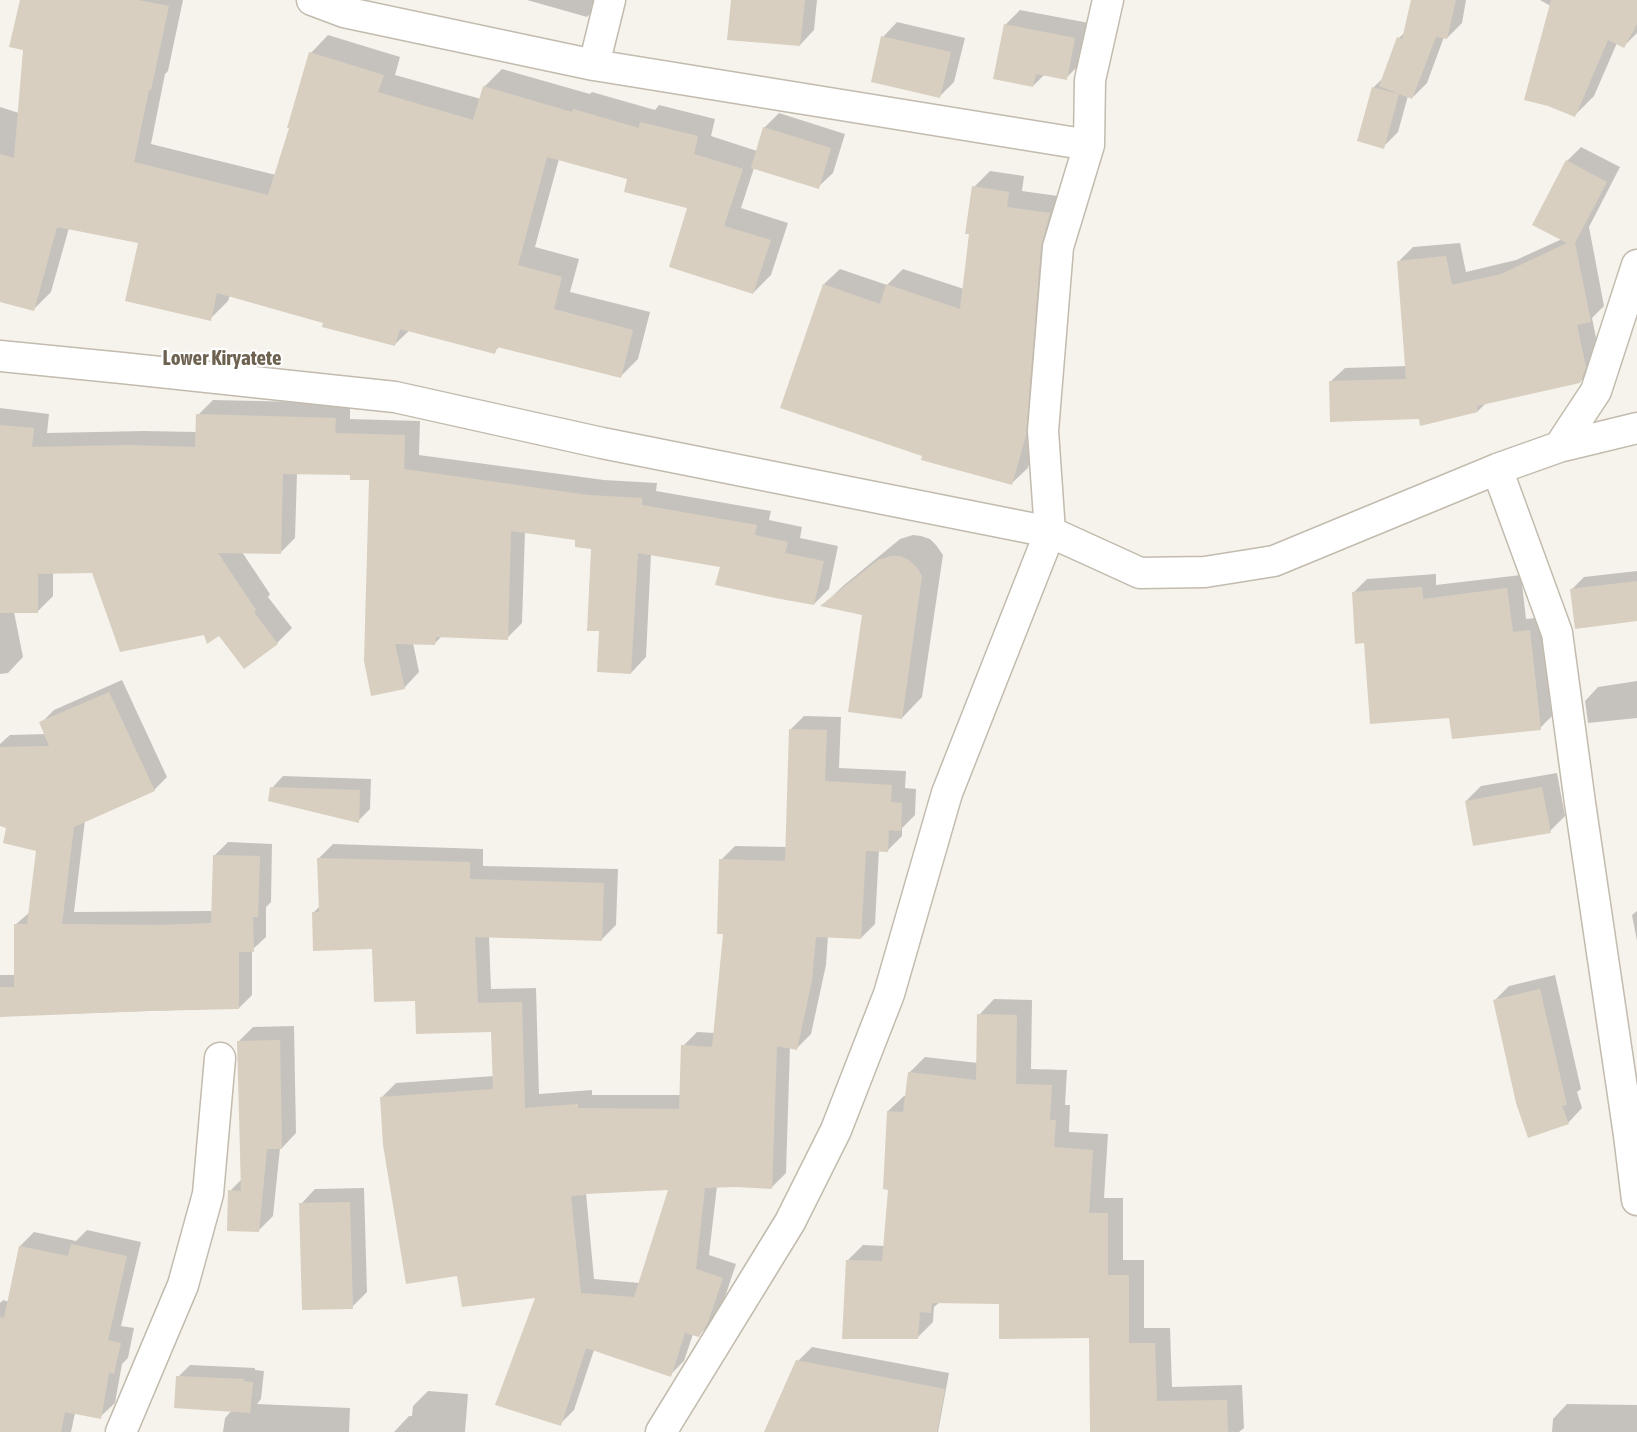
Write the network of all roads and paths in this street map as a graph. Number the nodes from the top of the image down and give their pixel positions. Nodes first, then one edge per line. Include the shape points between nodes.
1 (312, 0) edge
2 (610, 0) edge
3 (1108, 0) edge
4 (594, 65) junction
5 (1089, 145) junction
6 (1637, 265) edge
7 (0, 357) edge
8 (1637, 428) edge
9 (1559, 447) junction
10 (1497, 469) junction
11 (1050, 532) junction
12 (220, 1059) dead end
13 (1637, 1200) edge
14 (121, 1432) edge
15 (661, 1432) edge

1 - 4 street via 344,12
2 - 4 street
3 - 5 street via 1090,80
4 - 5 street
5 - 11 street via 1058,247 1043,431
6 - 9 street via 1596,391
7 - 11 street via 395,397
8 - 9 street
9 - 10 street
10 - 11 street via 1274,561 1205,572 1140,573
10 - 13 street via 1557,633
11 - 15 street via 947,793 889,994 836,1130 790,1222
12 - 14 street via 208,1194 183,1285

